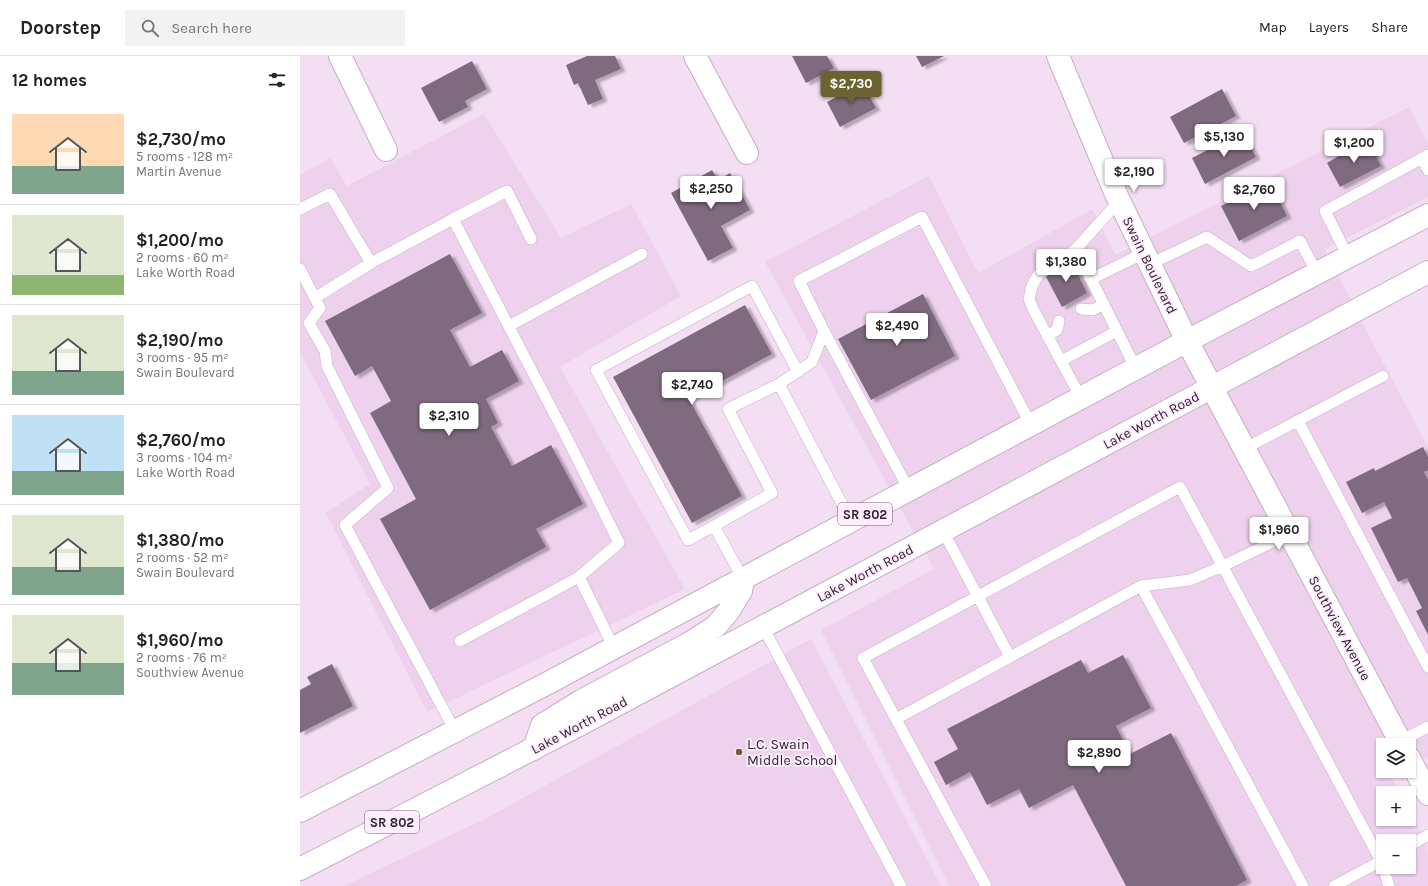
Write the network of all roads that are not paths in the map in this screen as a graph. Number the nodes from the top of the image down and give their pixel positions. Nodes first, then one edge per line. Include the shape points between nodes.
1 (340, 56) edge
2 (695, 56) edge
3 (1058, 56) edge
4 (386, 150) dead end
5 (747, 153) dead end
6 (1425, 157) edge
7 (1428, 170) edge
8 (1119, 201) junction
9 (300, 210) edge
10 (1428, 215) edge
11 (453, 219) junction
12 (531, 239) dead end
13 (1076, 248) junction
14 (642, 254) dead end
15 (1348, 257) junction
16 (1147, 259) junction
17 (371, 263) junction
18 (300, 269) edge
19 (1428, 272) edge
20 (1317, 273) junction
21 (1091, 280) junction
22 (315, 298) junction
23 (1104, 304) junction
24 (1087, 313) dead end
25 (509, 326) junction
26 (1060, 327) dead end
27 (824, 331) junction
28 (1117, 331) junction
29 (1047, 336) junction
30 (1188, 341) junction
31 (1061, 361) junction
32 (1136, 369) junction
33 (798, 372) junction
34 (1383, 376) dead end
35 (779, 384) junction
36 (1212, 387) junction
37 (1082, 398) junction
38 (1298, 421) junction
39 (1031, 425) junction
40 (1244, 449) junction
41 (909, 490) junction
42 (851, 521) junction
43 (714, 526) junction
44 (943, 531) junction
45 (1290, 534) junction
46 (1223, 566) junction
47 (579, 577) junction
48 (743, 579) junction
49 (1141, 586) junction
50 (978, 596) junction
51 (763, 627) junction
52 (460, 641) dead end
53 (614, 648) junction
54 (1010, 657) junction
55 (1428, 666) edge
56 (896, 719) junction
57 (1428, 727) edge
58 (455, 731) junction
59 (1399, 738) edge
60 (1415, 738) edge
61 (534, 749) junction
62 (1416, 771) edge
63 (1428, 794) edge
64 (304, 808) edge
65 (300, 826) edge
66 (1428, 835) edge
67 (1416, 842) edge
68 (1376, 850) edge
69 (1376, 866) edge
70 (300, 869) edge
71 (1386, 874) edge
72 (901, 886) edge
73 (986, 886) edge
74 (1303, 886) edge
75 (1334, 886) edge
76 (1389, 886) edge

1 - 4 main road
2 - 5 main road
3 - 8 main road, Swain Boulevard
6 - 7 lane
6 - 15 lane via 1325,211
8 - 13 lane
8 - 16 main road, Swain Boulevard
9 - 17 lane via 330,194
10 - 15 main road, SR 802
11 - 12 lane via 507,191
11 - 17 lane
11 - 25 lane
13 - 21 lane
13 - 29 lane via 1038,275 1032,286 1029,299
14 - 25 lane
15 - 20 main road, SR 802
16 - 20 lane via 1207,237 1251,266 1300,241
16 - 21 lane
16 - 30 main road, Swain Boulevard
17 - 22 lane
18 - 22 lane
19 - 36 main road, Lake Worth Road / SR 802
20 - 30 main road, SR 802
21 - 23 lane
22 - 58 lane via 320,308 309,323 325,351 327,366 388,488 346,525
23 - 24 lane
23 - 28 lane
25 - 47 lane via 619,543
26 - 29 lane
27 - 33 lane via 812,362
27 - 39 lane via 799,280 922,218
27 - 41 lane
28 - 31 lane
28 - 32 lane
29 - 31 lane
30 - 32 main road, SR 802
30 - 36 main road, Southview Avenue
31 - 37 lane
32 - 37 main road, SR 802
33 - 35 lane
33 - 43 lane via 752,286 596,370 688,540
34 - 38 lane
35 - 42 lane
35 - 43 lane via 728,409 772,493
36 - 40 main road, Southview Avenue
36 - 44 main road, Lake Worth Road / SR 802
37 - 39 main road, SR 802
38 - 40 lane
38 - 55 lane
39 - 41 main road, SR 802
40 - 45 main road, Southview Avenue
41 - 42 main road, SR 802
42 - 48 main road, SR 802
43 - 48 lane
44 - 50 lane
44 - 51 main road, Lake Worth Road / SR 802
45 - 46 lane
45 - 59 main road, Southview Avenue
46 - 49 lane via 1190,580
46 - 50 lane via 1180,487
46 - 68 lane
47 - 52 lane
47 - 53 lane
48 - 53 main road, SR 802
48 - 61 main road via 741,591 715,627 542,725
49 - 54 lane
49 - 74 lane
50 - 54 lane
50 - 56 lane via 863,658
51 - 61 main road, Lake Worth Road / SR 802
51 - 72 lane
53 - 58 main road, SR 802
54 - 56 lane
56 - 73 lane
57 - 60 lane
58 - 64 main road, SR 802
61 - 70 main road, Lake Worth Road / SR 802
62 - 63 main road, Southview Avenue
64 - 65 main road
66 - 67 lane
69 - 75 lane
71 - 76 lane

